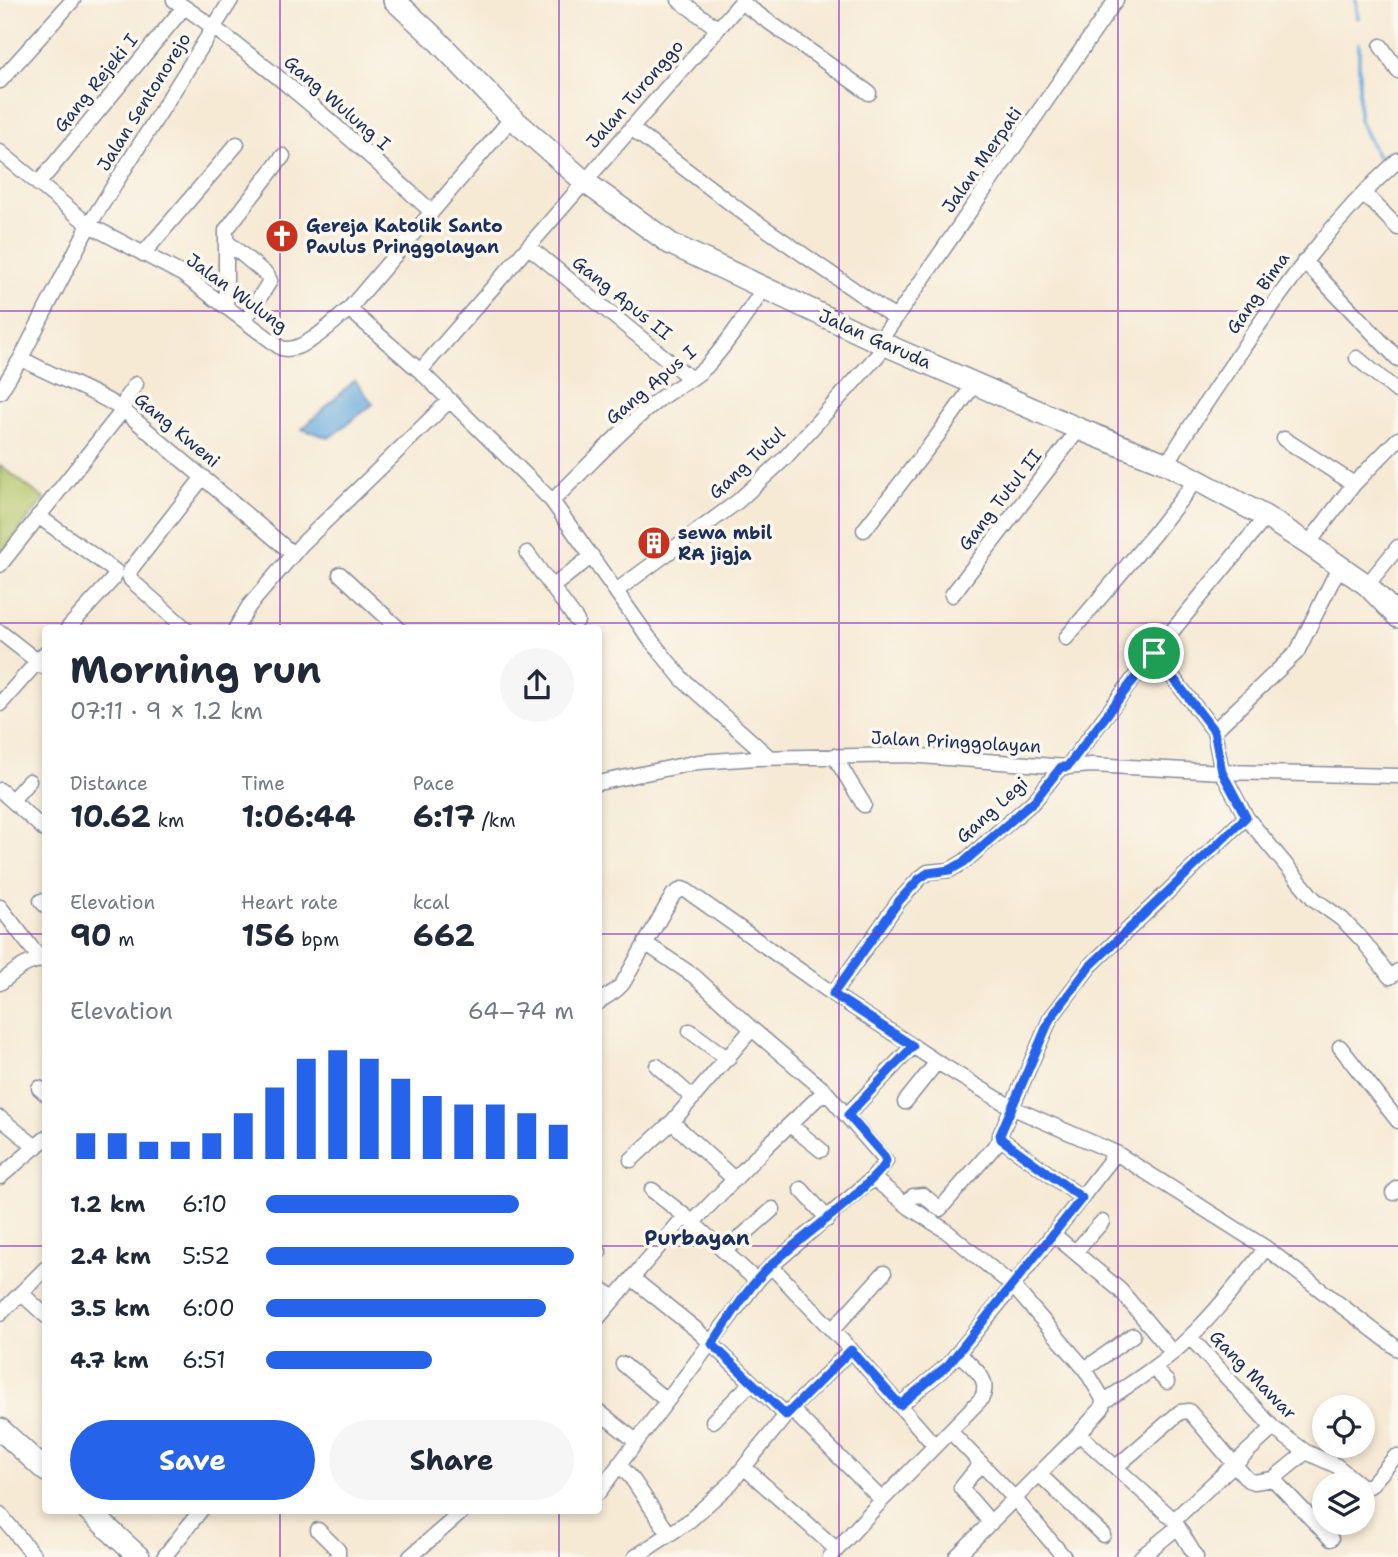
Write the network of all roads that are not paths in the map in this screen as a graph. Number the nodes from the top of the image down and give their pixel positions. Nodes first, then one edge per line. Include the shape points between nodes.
1 (73, 0) edge
2 (231, 0) edge
3 (394, 0) edge
4 (679, 0) edge
5 (1116, 0) edge
6 (742, 1) edge
7 (179, 3) edge
8 (214, 26) junction
9 (717, 28) junction
10 (1381, 46) dead end
11 (1398, 71) edge
12 (0, 81) edge
13 (869, 93) dead end
14 (512, 118) junction
15 (631, 128) junction
16 (237, 144) dead end
17 (0, 152) edge
18 (283, 156) dead end
19 (1398, 160) edge
20 (585, 182) junction
21 (38, 184) junction
22 (1364, 193) junction
23 (432, 212) junction
24 (89, 225) junction
25 (1398, 228) edge
26 (226, 241) junction
27 (529, 247) junction
28 (143, 254) junction
29 (1304, 261) junction
30 (764, 288) junction
31 (226, 307) junction
32 (349, 309) junction
33 (247, 317) junction
34 (895, 318) junction
35 (883, 343) junction
36 (21, 358) junction
37 (1357, 358) dead end
38 (1398, 359) edge
39 (421, 371) junction
40 (691, 379) junction
41 (975, 383) junction
42 (136, 384) dead end
43 (0, 392) edge
44 (1398, 392) edge
45 (450, 400) junction
46 (123, 410) junction
47 (1079, 429) junction
48 (1284, 439) dead end
49 (1398, 439) edge
50 (1167, 464) junction
51 (203, 477) junction
52 (1196, 479) junction
53 (1354, 484) junction
54 (552, 501) junction
55 (38, 516) junction
56 (1265, 517) junction
57 (864, 530) dead end
58 (1308, 544) junction
59 (1398, 547) edge
60 (527, 553) dead end
61 (293, 554) junction
62 (592, 556) junction
63 (0, 565) edge
64 (1340, 565) junction
65 (340, 574) dead end
66 (1367, 585) junction
67 (552, 587) junction
68 (616, 591) junction
69 (951, 594) dead end
70 (1398, 617) edge
71 (577, 621) dead end
72 (71, 625) edge
73 (182, 625) edge
74 (238, 625) edge
75 (395, 625) edge
76 (0, 632) edge
77 (1066, 638) dead end
78 (1154, 653) junction
79 (42, 660) edge
80 (0, 704) edge
81 (1214, 731) junction
82 (834, 756) junction
83 (769, 757) junction
84 (1064, 767) junction
85 (1222, 772) junction
86 (1398, 776) edge
87 (29, 781) dead end
88 (602, 782) edge
89 (0, 790) edge
90 (12, 800) junction
91 (864, 805) dead end
92 (1246, 817) junction
93 (42, 827) edge
94 (0, 907) edge
95 (645, 943) junction
96 (42, 959) edge
97 (42, 960) edge
98 (1398, 971) edge
99 (2, 977) edge
100 (833, 994) junction
101 (602, 1000) edge
102 (752, 1029) junction
103 (690, 1031) dead end
104 (913, 1046) junction
105 (1340, 1047) dead end
106 (728, 1059) junction
107 (937, 1062) junction
108 (657, 1066) dead end
109 (825, 1091) junction
110 (693, 1098) junction
111 (905, 1102) dead end
112 (1011, 1107) junction
113 (848, 1115) junction
114 (0, 1118) edge
115 (1398, 1121) edge
116 (673, 1122) junction
117 (790, 1125) junction
118 (1001, 1139) junction
119 (41, 1143) edge
120 (821, 1150) dead end
121 (1115, 1153) junction
122 (631, 1160) dead end
123 (0, 1177) edge
124 (873, 1178) junction
125 (734, 1179) junction
126 (801, 1189) dead end
127 (652, 1190) dead end
128 (1082, 1198) junction
129 (905, 1204) junction
130 (773, 1209) dead end
131 (828, 1219) junction
132 (689, 1220) junction
133 (1102, 1222) dead end
134 (1054, 1234) junction
135 (1266, 1248) junction
136 (724, 1251) junction
137 (1075, 1252) junction
138 (771, 1266) junction
139 (42, 1272) edge
140 (884, 1273) dead end
141 (632, 1278) junction
142 (757, 1281) junction
143 (1013, 1286) junction
144 (602, 1290) edge
145 (21, 1293) junction
146 (615, 1298) junction
147 (42, 1313) edge
148 (602, 1313) edge
149 (0, 1314) edge
150 (833, 1329) junction
151 (1133, 1335) dead end
152 (1190, 1337) junction
153 (712, 1344) junction
154 (1398, 1349) edge
155 (851, 1350) junction
156 (1172, 1352) junction
157 (958, 1353) junction
158 (623, 1364) dead end
159 (1085, 1369) junction
160 (1154, 1369) junction
161 (1167, 1382) dead end
162 (751, 1383) junction
163 (667, 1401) junction
164 (1103, 1402) junction
165 (900, 1405) junction
166 (788, 1412) junction
167 (602, 1414) edge
168 (713, 1421) dead end
169 (1273, 1428) junction
170 (0, 1429) edge
171 (950, 1431) junction
172 (1079, 1434) junction
173 (636, 1441) junction
174 (935, 1446) junction
175 (1306, 1452) junction
176 (1398, 1457) edge
177 (981, 1463) junction
178 (618, 1464) junction
179 (1235, 1465) junction
180 (42, 1467) edge
181 (1116, 1467) junction
182 (746, 1468) junction
183 (1344, 1472) edge
184 (1040, 1475) junction
185 (1273, 1479) junction
186 (1375, 1480) edge
187 (602, 1487) edge
188 (1015, 1499) junction
189 (881, 1500) junction
190 (0, 1514) edge
191 (92, 1514) edge
192 (198, 1514) edge
193 (459, 1514) edge
194 (991, 1523) junction
195 (1176, 1523) junction
196 (318, 1530) dead end
197 (669, 1534) junction
198 (1103, 1535) dead end
199 (1331, 1539) dead end
200 (833, 1553) edge
201 (35, 1557) edge
202 (139, 1557) edge
203 (164, 1557) edge
204 (338, 1557) edge
205 (410, 1557) edge
206 (635, 1557) edge
207 (956, 1557) edge
208 (1063, 1557) edge
209 (1141, 1557) edge
210 (1196, 1557) edge

1 - 12 street
2 - 8 street, Jalan Sentonorejo
3 - 14 street, Jalan Garuda
4 - 9 street
5 - 34 street, Jalan Merpati
6 - 9 street, Jalan Turonggo
6 - 13 street
7 - 8 street, Gang Wulung I
7 - 21 street, Gang Rejeki I
8 - 23 street, Gang Wulung I via 287,83
8 - 24 street, Jalan Sentonorejo
9 - 15 street, Jalan Turonggo
10 - 11 street
14 - 20 street, Jalan Garuda
14 - 23 street
15 - 20 street, Jalan Turonggo
15 - 34 street
16 - 28 street
17 - 21 street, Jalan Wulung
18 - 26 street via 230,224
19 - 22 street, Gang Bima
20 - 27 street
20 - 30 street, Jalan Garuda via 671,244
21 - 24 street, Jalan Wulung
22 - 25 street
22 - 29 street, Gang Bima
23 - 32 street
24 - 28 street, Jalan Wulung
24 - 36 street, Jalan Sentonorejo
26 - 31 street
26 - 33 street via 270,281
27 - 39 street
27 - 40 street, Gang Apus II
28 - 31 street, Jalan Wulung via 183,274
29 - 38 street
29 - 50 street, Gang Bima
30 - 35 street, Jalan Garuda
30 - 40 street, Gang Apus I via 719,352
31 - 33 street, Jalan Wulung
32 - 33 street, Jalan Wulung via 288,351 274,345
32 - 39 street
34 - 35 street, Jalan Merpati
35 - 41 street, Jalan Garuda
35 - 68 street, Gang Tutul via 784,458 737,502
36 - 43 street, Jalan Sentonorejo
36 - 46 street, Gang Kweni
37 - 44 street
39 - 45 street
40 - 54 street, Gang Apus I via 641,414
41 - 47 street, Jalan Garuda
41 - 57 street
42 - 46 street
45 - 54 street
45 - 61 street
46 - 51 street, Gang Kweni
46 - 55 street
47 - 50 street, Jalan Garuda
47 - 69 street, Gang Tutul II
48 - 53 street
49 - 53 street
50 - 52 street, Jalan Garuda
51 - 61 street, Gang Kweni
51 - 73 street via 129,575
52 - 56 street, Jalan Garuda
52 - 77 street
53 - 58 street
54 - 62 street
55 - 63 street
55 - 72 street via 115,571 113,579
56 - 58 street, Jalan Garuda
56 - 78 street, Gang Legi
58 - 64 street, Jalan Garuda
59 - 66 street
60 - 67 street
61 - 74 street
62 - 67 street
62 - 68 street
64 - 66 street, Jalan Garuda
64 - 81 street via 1297,652
65 - 75 street
66 - 70 street, Jalan Garuda
67 - 71 street
68 - 83 street via 688,686
76 - 79 street
78 - 81 street
78 - 84 street, Gang Legi
79 - 80 street
81 - 85 street
82 - 83 street, Jalan Pringgolayan
82 - 84 street, Jalan Pringgolayan via 943,757
82 - 91 street
83 - 88 street, Jalan Pringgolayan via 698,762
84 - 85 street, Jalan Pringgolayan
84 - 100 street, Gang Legi via 1035,800 964,862 919,879
85 - 86 street, Jalan Pringgolayan
85 - 92 street
87 - 90 street
89 - 90 street
90 - 93 street
92 - 98 street via 1314,899 1329,907 1364,942 1390,977
92 - 112 street via 1073,986 1050,1019
94 - 96 street
95 - 100 street via 673,895 682,889
95 - 101 street via 618,990
95 - 102 street via 694,976
97 - 99 street
100 - 104 street
102 - 106 street
102 - 109 street
103 - 106 street
104 - 107 street
104 - 113 street
105 - 115 street
106 - 110 street
107 - 111 street
107 - 112 street
108 - 110 street
109 - 113 street
109 - 117 street
110 - 116 street
112 - 118 street
112 - 121 street
113 - 124 street via 886,1161
114 - 119 street
116 - 122 street
116 - 125 street
117 - 120 street
117 - 125 street
118 - 128 street
118 - 129 street via 940,1209 923,1195 913,1196
119 - 123 street
121 - 128 street
121 - 135 street
124 - 129 street
124 - 131 street
125 - 132 street
126 - 131 street
127 - 132 street
128 - 134 street
129 - 143 street
130 - 136 street
131 - 138 street
132 - 136 street
132 - 141 street
133 - 137 street
134 - 137 street
134 - 143 street
135 - 152 street
135 - 154 street
136 - 142 street
137 - 156 street via 1120,1290
138 - 142 street
138 - 150 street
139 - 145 street
140 - 150 street
141 - 146 street
141 - 153 street
142 - 153 street
143 - 157 street
143 - 159 street
144 - 146 street
145 - 147 street
145 - 149 street
146 - 148 street
150 - 155 street
151 - 159 street
152 - 156 street
152 - 169 street, Gang Mawar
153 - 162 street
153 - 163 street
155 - 165 street
155 - 166 street
156 - 160 street
157 - 165 street
157 - 171 street via 981,1375 985,1388 981,1399
158 - 163 street
159 - 164 street
160 - 161 street
160 - 164 street
162 - 166 street
162 - 168 street
163 - 173 street
164 - 172 street
165 - 174 street
166 - 182 street
166 - 189 street
167 - 173 street
169 - 175 street, Gang Mawar
169 - 179 street
170 - 180 street
171 - 174 street
171 - 177 street
172 - 181 street
172 - 184 street
173 - 178 street
174 - 189 street
175 - 183 street, Gang Mawar
175 - 185 street
176 - 186 street, Gang Mawar
177 - 188 street
177 - 194 street via 961,1488
178 - 187 street
178 - 197 street
179 - 181 street via 1187,1410
179 - 185 street via 1250,1481
179 - 195 street
181 - 195 street
182 - 197 street
182 - 200 street
184 - 188 street
184 - 198 street
185 - 199 street
188 - 194 street
188 - 208 street
189 - 200 street
190 - 201 street
191 - 202 street
192 - 203 street
193 - 205 street
194 - 207 street
195 - 209 street
195 - 210 street
196 - 204 street via 338,1550
197 - 206 street

